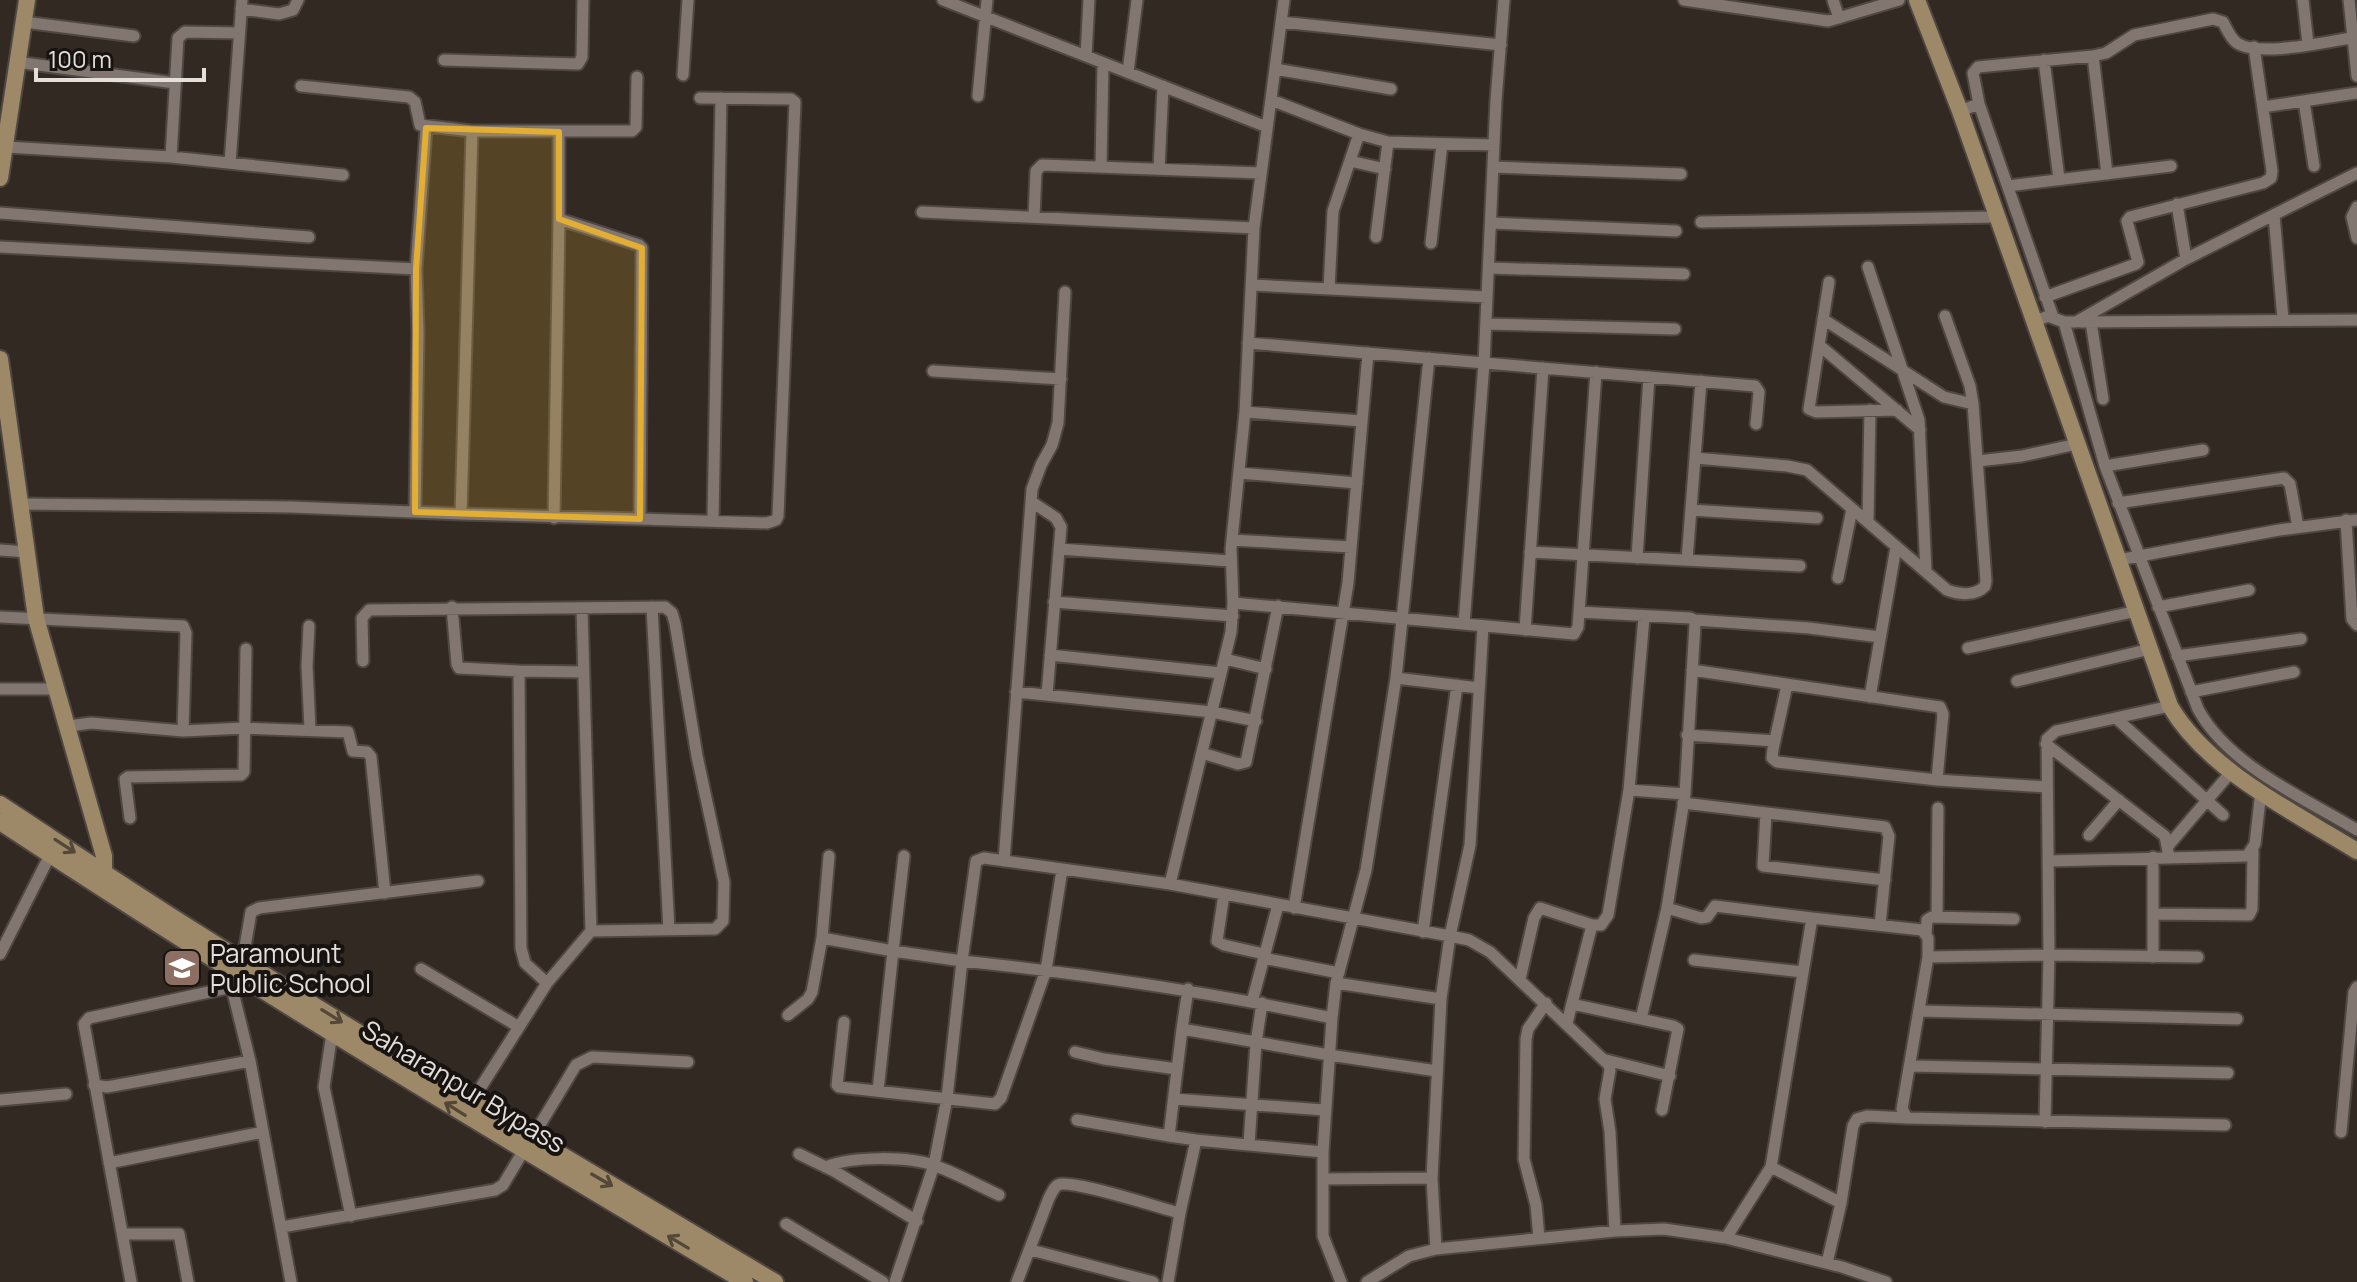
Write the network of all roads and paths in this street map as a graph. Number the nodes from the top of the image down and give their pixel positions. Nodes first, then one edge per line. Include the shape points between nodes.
1 (27, 0) edge
2 (298, 0) edge
3 (583, 0) edge
4 (688, 0) edge
5 (943, 0) edge
6 (987, 0) edge
7 (1089, 0) edge
8 (1137, 0) edge
9 (1284, 0) edge
10 (1504, 0) edge
11 (1684, 0) edge
12 (1833, 0) edge
13 (1899, 0) edge
14 (1917, 0) edge
15 (2303, 0) edge
16 (2349, 0) edge
17 (1724, 3) edge
18 (242, 4) edge
19 (987, 17) junction
20 (1839, 18) junction
21 (24, 22) junction
22 (1281, 22) junction
23 (239, 33) junction
24 (134, 36) dead end
25 (2355, 38) edge
26 (2308, 44) junction
27 (1501, 45) junction
28 (2254, 47) junction
29 (1086, 56) junction
30 (2093, 56) junction
31 (444, 60) dead end
32 (2044, 60) junction
33 (16, 62) junction
34 (1103, 63) junction
35 (1275, 69) junction
36 (1128, 72) junction
37 (683, 75) dead end
38 (2357, 76) edge
39 (637, 77) dead end
40 (175, 83) junction
41 (301, 86) dead end
42 (1163, 86) junction
43 (1391, 89) dead end
44 (2357, 93) edge
45 (978, 96) dead end
46 (700, 98) dead end
47 (721, 98) junction
48 (1271, 100) junction
49 (2304, 101) junction
50 (2263, 107) junction
51 (1969, 108) junction
52 (1267, 127) junction
53 (426, 128) junction
54 (472, 131) junction
55 (559, 132) junction
56 (1359, 134) junction
57 (1388, 142) junction
58 (1442, 144) junction
59 (1494, 145) junction
60 (171, 157) junction
61 (1350, 161) junction
62 (2, 162) edge
63 (230, 163) junction
64 (2171, 166) dead end
65 (2314, 166) dead end
66 (1101, 167) junction
67 (1493, 167) junction
68 (1159, 169) junction
69 (1385, 169) junction
70 (1261, 173) junction
71 (2357, 173) edge
72 (1681, 174) dead end
73 (2107, 174) junction
74 (343, 175) dead end
75 (2059, 179) junction
76 (2008, 186) junction
77 (2177, 204) junction
78 (2357, 207) edge
79 (922, 212) dead end
80 (0, 213) edge
81 (2274, 215) junction
82 (1034, 217) junction
83 (1997, 217) junction
84 (559, 219) junction
85 (1701, 222) dead end
86 (1491, 223) junction
87 (1254, 228) junction
88 (1676, 231) dead end
89 (309, 237) dead end
90 (1376, 237) dead end
91 (2357, 238) edge
92 (1431, 243) dead end
93 (0, 247) edge
94 (2186, 259) junction
95 (1868, 267) dead end
96 (1489, 268) junction
97 (416, 269) junction
98 (1684, 274) dead end
99 (1829, 282) dead end
100 (1252, 285) junction
101 (1329, 289) junction
102 (1065, 292) dead end
103 (1487, 297) junction
104 (2045, 297) junction
105 (1945, 316) dead end
106 (1823, 319) junction
107 (2283, 319) junction
108 (2051, 320) junction
109 (2357, 320) edge
110 (2091, 322) junction
111 (1486, 324) junction
112 (1675, 329) dead end
113 (1248, 343) junction
114 (1819, 345) junction
115 (1368, 353) junction
116 (1429, 358) junction
117 (0, 359) edge
118 (1484, 363) junction
119 (1543, 368) junction
120 (933, 371) dead end
121 (1903, 371) junction
122 (1596, 372) junction
123 (1649, 377) junction
124 (1061, 379) junction
125 (1701, 381) junction
126 (3, 397) edge
127 (2103, 399) dead end
128 (1973, 404) junction
129 (1870, 410) junction
130 (1897, 410) junction
131 (1245, 412) junction
132 (1362, 421) junction
133 (1756, 424) dead end
134 (1920, 430) junction
135 (2077, 444) junction
136 (2203, 450) dead end
137 (1695, 458) junction
138 (1978, 461) junction
139 (2105, 466) junction
140 (1239, 473) junction
141 (1357, 483) junction
142 (1032, 502) junction
143 (2118, 503) junction
144 (19, 504) junction
145 (1852, 509) junction
146 (1691, 510) junction
147 (415, 512) junction
148 (461, 514) junction
149 (554, 518) junction
150 (1817, 518) dead end
151 (640, 519) junction
152 (713, 520) junction
153 (2351, 520) edge
154 (1868, 522) junction
155 (2298, 527) junction
156 (1232, 540) junction
157 (1351, 547) junction
158 (1896, 547) junction
159 (1059, 549) junction
160 (0, 550) edge
161 (27, 552) junction
162 (1530, 552) junction
163 (1584, 555) junction
164 (1637, 558) junction
165 (2128, 558) junction
166 (1687, 560) junction
167 (1230, 561) junction
168 (1800, 566) dead end
169 (2353, 570) edge
170 (1926, 572) junction
171 (1838, 578) dead end
172 (2249, 590) dead end
173 (1054, 602) junction
174 (1233, 603) junction
175 (1278, 606) junction
176 (452, 607) junction
177 (652, 607) junction
178 (2158, 607) junction
179 (582, 608) junction
180 (2137, 611) junction
181 (1343, 612) junction
182 (1579, 612) junction
183 (1233, 616) junction
184 (0, 617) edge
185 (1403, 617) junction
186 (1644, 617) junction
187 (36, 618) junction
188 (1695, 620) junction
189 (1464, 624) junction
190 (2357, 625) edge
191 (309, 626) dead end
192 (1483, 626) junction
193 (1525, 630) junction
194 (1880, 637) junction
195 (2301, 639) dead end
196 (1968, 648) dead end
197 (246, 649) dead end
198 (2150, 649) junction
199 (1050, 655) junction
200 (2177, 656) junction
201 (1225, 659) junction
202 (363, 661) dead end
203 (1266, 669) junction
204 (1692, 670) junction
205 (519, 671) junction
206 (584, 672) junction
207 (2294, 672) dead end
208 (1221, 673) junction
209 (1396, 678) junction
210 (2017, 681) dead end
211 (1457, 685) junction
212 (1787, 685) junction
213 (1479, 688) junction
214 (0, 689) edge
215 (56, 689) junction
216 (1016, 692) junction
217 (2191, 692) junction
218 (1047, 695) junction
219 (1870, 697) junction
220 (2170, 706) junction
221 (1212, 712) junction
222 (2116, 718) junction
223 (1256, 721) junction
224 (69, 726) junction
225 (244, 728) junction
226 (310, 729) junction
227 (183, 731) junction
228 (1687, 735) junction
229 (1775, 741) junction
230 (2046, 744) junction
231 (1202, 753) junction
232 (2232, 771) junction
233 (1937, 780) junction
234 (2047, 787) junction
235 (1629, 790) junction
236 (2261, 791) junction
237 (1684, 798) junction
238 (2119, 800) junction
239 (2208, 802) junction
240 (0, 804) edge
241 (1938, 808) dead end
242 (1766, 813) junction
243 (2223, 815) dead end
244 (130, 818) dead end
245 (0, 822) edge
246 (2357, 830) edge
247 (2089, 835) dead end
248 (2169, 851) junction
249 (2253, 851) junction
250 (2357, 851) edge
251 (50, 855) junction
252 (829, 856) dead end
253 (904, 856) dead end
254 (2153, 857) junction
255 (1004, 861) junction
256 (2049, 861) junction
257 (1062, 870) junction
258 (100, 877) junction
259 (1885, 880) junction
260 (478, 881) dead end
261 (1170, 884) junction
262 (385, 893) junction
263 (1224, 894) junction
264 (1278, 905) junction
265 (1294, 908) junction
266 (1667, 908) junction
267 (2153, 914) junction
268 (1937, 916) junction
269 (1812, 918) junction
270 (1353, 919) junction
271 (2014, 919) dead end
272 (1592, 925) junction
273 (1880, 925) junction
274 (669, 930) junction
275 (591, 931) junction
276 (1423, 932) junction
277 (1926, 933) junction
278 (1450, 936) junction
279 (822, 938) junction
280 (893, 951) junction
281 (0, 954) edge
282 (2049, 955) junction
283 (1264, 956) junction
284 (1928, 957) junction
285 (2153, 957) junction
286 (2198, 957) dead end
287 (233, 960) junction
288 (1694, 960) dead end
289 (962, 961) junction
290 (421, 969) dead end
291 (1046, 970) junction
292 (1803, 972) junction
293 (1337, 978) junction
294 (1520, 979) junction
295 (547, 983) junction
296 (232, 987) junction
297 (2357, 987) edge
298 (1188, 989) junction
299 (1441, 999) junction
300 (1257, 1002) junction
301 (1546, 1003) junction
302 (1572, 1004) junction
303 (1920, 1011) junction
304 (2047, 1014) junction
305 (788, 1015) dead end
306 (1332, 1018) junction
307 (1641, 1019) junction
308 (2237, 1019) dead end
309 (844, 1022) dead end
310 (1567, 1023) junction
311 (519, 1027) junction
312 (1182, 1029) junction
313 (332, 1033) junction
314 (1256, 1043) junction
315 (1075, 1052) dead end
316 (1329, 1055) junction
317 (2353, 1056) edge
318 (1606, 1060) junction
319 (250, 1061) junction
320 (688, 1062) dead end
321 (1911, 1066) junction
322 (2047, 1068) junction
323 (1177, 1069) junction
324 (1437, 1071) junction
325 (2228, 1073) dead end
326 (1670, 1076) junction
327 (94, 1085) junction
328 (878, 1091) junction
329 (66, 1094) dead end
330 (947, 1098) junction
331 (1174, 1099) junction
332 (0, 1100) edge
333 (472, 1101) junction
334 (1251, 1105) junction
335 (1324, 1110) junction
336 (1662, 1110) dead end
337 (1907, 1118) junction
338 (1077, 1120) dead end
339 (2045, 1122) junction
340 (495, 1124) junction
341 (2225, 1125) dead end
342 (263, 1132) junction
343 (2341, 1132) dead end
344 (1169, 1136) junction
345 (1196, 1140) junction
346 (528, 1144) junction
347 (1249, 1144) junction
348 (1323, 1152) junction
349 (799, 1154) dead end
350 (109, 1163) junction
351 (934, 1165) junction
352 (825, 1167) junction
353 (1771, 1167) junction
354 (1432, 1178) junction
355 (1323, 1179) junction
356 (999, 1195) dead end
357 (1841, 1203) junction
358 (1180, 1213) junction
359 (351, 1216) junction
360 (917, 1221) junction
361 (786, 1224) dead end
362 (282, 1227) junction
363 (1615, 1231) junction
364 (123, 1234) junction
365 (1539, 1238) junction
366 (1726, 1238) junction
367 (1436, 1249) junction
368 (1031, 1250) junction
369 (1827, 1263) junction
370 (131, 1282) edge
371 (188, 1282) edge
372 (291, 1282) edge
373 (745, 1282) edge
374 (775, 1282) edge
375 (883, 1282) edge
376 (895, 1282) edge
377 (1017, 1282) edge
378 (1153, 1282) edge
379 (1168, 1282) edge
380 (1341, 1282) edge
381 (1367, 1282) edge
382 (1886, 1282) edge

1 - 21 street
2 - 18 street via 286,13
3 - 31 street via 578,64
4 - 37 street
5 - 19 street
6 - 19 street
7 - 29 street
8 - 36 street
9 - 22 street
10 - 27 street
11 - 17 street
12 - 20 street
13 - 20 street
14 - 51 street
15 - 26 street
16 - 25 street
17 - 20 street via 1813,20
18 - 23 street
19 - 29 street
19 - 45 street
21 - 24 street
21 - 33 street
22 - 27 street
22 - 35 street
23 - 40 street via 182,34
23 - 63 street
25 - 26 street
25 - 38 street
26 - 28 street
27 - 59 street
28 - 30 street via 2234,41 2219,19 2134,35
28 - 50 street
29 - 34 street
30 - 32 street
30 - 73 street
32 - 51 street via 1975,69
32 - 75 street
33 - 40 street
33 - 62 street
34 - 36 street
34 - 66 street
35 - 43 street
35 - 48 street
36 - 42 street
39 - 55 street via 632,131
40 - 60 street
41 - 53 street via 411,98 418,122
42 - 52 street
42 - 68 street
44 - 49 street
46 - 47 street
47 - 152 street
47 - 152 street via 791,99 795,109 778,516 767,523
48 - 52 street
48 - 56 street
49 - 50 street
49 - 65 street
50 - 77 street via 2271,178
51 - 76 street
51 - 83 street
52 - 70 street
53 - 54 street
53 - 97 street
54 - 55 street
54 - 148 street
55 - 84 street
56 - 57 street
56 - 61 street
57 - 58 street
57 - 69 street
58 - 59 street
58 - 92 street
59 - 67 street
60 - 62 street
60 - 63 street
61 - 69 street
61 - 101 street via 1333,211
63 - 74 street
64 - 73 street
66 - 68 street
66 - 82 street via 1038,167
67 - 72 street
67 - 86 street
68 - 70 street
69 - 90 street
70 - 87 street
71 - 81 street
73 - 75 street
75 - 76 street
76 - 104 street
77 - 94 street
77 - 104 street via 2128,219 2136,264
78 - 91 street via 2352,217
79 - 82 street
80 - 89 street
81 - 94 street
81 - 107 street
82 - 87 street
83 - 85 street
83 - 108 street
84 - 149 street
84 - 151 street via 642,248
86 - 88 street
86 - 96 street
87 - 100 street
93 - 97 street
94 - 108 street
95 - 121 street
96 - 98 street
96 - 103 street
97 - 147 street
99 - 106 street
100 - 101 street
100 - 113 street
101 - 103 street
102 - 124 street
103 - 111 street
104 - 108 street
105 - 128 street
106 - 114 street
106 - 121 street
107 - 109 street
107 - 110 street
108 - 110 street
108 - 135 street
108 - 139 street
110 - 127 street
111 - 112 street
111 - 118 street
113 - 115 street
113 - 131 street
114 - 129 street via 1809,409
114 - 130 street
115 - 116 street
115 - 132 street
116 - 118 street
116 - 185 street
117 - 126 street
118 - 119 street
118 - 189 street
119 - 122 street
119 - 162 street
120 - 124 street
121 - 128 street via 1950,401
121 - 134 street
122 - 123 street
122 - 163 street
123 - 125 street
123 - 164 street
124 - 142 street via 1055,436 1035,481
125 - 133 street via 1758,388
125 - 137 street
126 - 144 street
128 - 138 street
129 - 130 street
129 - 154 street
130 - 134 street
131 - 132 street
131 - 140 street
132 - 141 street
134 - 170 street
135 - 138 street
135 - 165 street
136 - 139 street
137 - 145 street via 1798,467
137 - 146 street
138 - 170 street via 1985,586 1979,592 1954,593
139 - 143 street
140 - 141 street
140 - 156 street
141 - 157 street
142 - 159 street via 1059,523
142 - 216 street
143 - 155 street via 2284,478 2290,484
143 - 165 street
144 - 147 street
144 - 161 street
145 - 154 street
145 - 171 street
146 - 150 street
146 - 166 street
147 - 148 street
148 - 149 street
149 - 151 street
151 - 152 street
153 - 155 street
153 - 169 street
154 - 158 street
155 - 165 street
156 - 157 street
156 - 167 street
157 - 181 street
158 - 170 street
158 - 194 street
159 - 167 street
159 - 173 street
160 - 161 street
161 - 187 street
162 - 163 street
162 - 193 street
163 - 164 street
163 - 182 street
164 - 166 street
165 - 178 street
165 - 180 street
166 - 168 street
167 - 174 street
169 - 190 street via 2352,619
172 - 178 street
173 - 183 street
173 - 199 street
174 - 175 street
174 - 183 street
175 - 181 street
175 - 203 street
176 - 179 street
176 - 202 street via 367,610 362,618
176 - 205 street via 459,668
177 - 179 street
177 - 274 street
177 - 274 street via 665,607 673,616 724,882 720,926
178 - 200 street
179 - 206 street
180 - 196 street
180 - 198 street
181 - 185 street
181 - 265 street
182 - 186 street
182 - 193 street via 1574,634
183 - 201 street
184 - 187 street
185 - 189 street
185 - 209 street
186 - 188 street
186 - 235 street
187 - 215 street
187 - 227 street via 183,626
188 - 194 street
188 - 204 street
189 - 192 street
191 - 226 street
192 - 193 street
192 - 213 street
194 - 219 street
195 - 200 street
197 - 225 street
198 - 210 street
198 - 220 street
199 - 208 street
199 - 218 street
200 - 217 street
201 - 203 street
201 - 208 street
203 - 223 street
204 - 212 street
204 - 228 street
205 - 206 street
205 - 295 street via 521,948 525,963
206 - 275 street
207 - 217 street
208 - 221 street
209 - 211 street
209 - 270 street via 1366,870
211 - 213 street
211 - 276 street
212 - 219 street
212 - 229 street
213 - 278 street via 1470,845
214 - 215 street
215 - 224 street
216 - 218 street
216 - 255 street
217 - 246 street via 2206,725 2227,747
218 - 221 street
219 - 233 street via 1940,707
220 - 222 street
220 - 232 street via 2193,738
221 - 223 street
221 - 231 street
222 - 230 street via 2056,731
222 - 239 street
223 - 231 street via 1246,762
224 - 227 street
224 - 258 street via 104,856
225 - 226 street
225 - 227 street
225 - 244 street via 241,775 128,777
226 - 262 street via 348,732 353,751 371,757
228 - 229 street
228 - 237 street
229 - 233 street via 1772,758 1782,764
230 - 234 street
230 - 238 street
231 - 261 street
232 - 236 street
232 - 239 street
233 - 234 street
234 - 256 street
235 - 237 street
235 - 272 street via 1608,915 1601,925
236 - 249 street
236 - 250 street
237 - 242 street
237 - 266 street
238 - 247 street
238 - 248 street via 2165,836
239 - 243 street
239 - 248 street
240 -> 258 street
241 - 268 street
242 - 259 street via 1885,827
242 - 259 street via 1763,866
245 - 251 street, Saharanpur Bypass
248 - 249 street via 2237,857
248 - 254 street
249 - 267 street via 2249,915
251 - 258 street, Saharanpur Bypass
251 - 281 street
252 - 279 street
253 - 280 street
254 - 256 street
254 - 267 street
255 - 257 street
255 - 289 street via 984,858 974,863
256 - 282 street
257 - 261 street
257 - 291 street
258 - 287 street, Saharanpur Bypass
259 - 273 street
260 - 262 street
261 - 263 street
262 - 287 street via 254,910 245,947
263 - 264 street
263 - 283 street via 1217,941
264 - 265 street
264 - 283 street
265 - 270 street
266 - 269 street via 1701,918 1715,906
266 - 307 street
267 - 285 street
268 - 271 street
268 - 277 street via 1927,920
269 - 273 street
269 - 292 street
270 - 276 street
270 - 293 street
272 - 294 street via 1540,908
272 - 302 street
273 - 277 street
274 - 275 street
275 - 295 street
276 - 278 street
277 - 284 street
278 - 294 street via 1479,945
278 - 299 street
279 - 280 street
279 - 305 street via 812,992
280 - 289 street
280 - 328 street
282 - 284 street
282 - 285 street
282 - 304 street
283 - 293 street
283 - 300 street
284 - 303 street
285 - 286 street
287 - 296 street
287 - 313 street, Saharanpur Bypass
287 -> 333 street
288 - 292 street
289 - 291 street
289 - 330 street
290 - 311 street
291 - 298 street
291 - 330 street via 999,1100 992,1105
292 - 353 street
293 - 299 street
293 - 306 street
294 - 301 street
295 - 311 street
296 - 319 street
296 - 327 street via 89,1018 84,1024
297 - 317 street
298 - 300 street
298 - 312 street
299 - 324 street
300 - 306 street
300 - 314 street
301 - 310 street
301 - 365 street via 1526,1039 1524,1159
302 - 307 street
302 - 310 street
303 - 304 street
303 - 321 street
304 - 308 street
304 - 322 street
306 - 316 street
307 - 326 street via 1678,1029
309 - 328 street via 837,1085
310 - 318 street
311 - 333 street
312 - 314 street
312 - 323 street
340 -> 313 street, Saharanpur Bypass
313 - 359 street via 324,1087
314 - 316 street
314 - 334 street
315 - 323 street
316 - 324 street
316 - 335 street
317 - 343 street
318 - 326 street
318 - 363 street
319 - 327 street via 121,1085
319 - 342 street
320 - 346 street via 584,1059
321 - 322 street
321 - 337 street via 1902,1109
322 - 325 street
322 - 339 street
323 - 331 street
324 - 354 street
326 - 336 street
327 - 350 street
328 - 330 street
329 - 332 street
330 - 351 street
331 - 334 street
331 - 344 street
333 - 340 street
334 - 335 street
334 - 347 street
335 - 348 street
337 - 339 street
337 - 357 street via 1857,1119
338 - 344 street
339 - 341 street
340 - 346 street, Saharanpur Bypass
342 - 350 street
342 - 362 street
344 - 345 street
345 - 347 street
345 - 358 street
346 - 359 street via 495,1190
373 -> 346 street, Saharanpur Bypass
346 -> 374 street
347 - 348 street
348 - 355 street
349 - 352 street
350 - 364 street
351 - 352 street via 895,1159
351 - 356 street
351 - 360 street
352 - 360 street
353 - 357 street
353 - 366 street
354 - 355 street
354 - 367 street
355 - 380 street via 1323,1236
357 - 369 street
358 - 368 street via 1061,1184 1049,1198
358 - 379 street
359 - 362 street
360 - 376 street
361 - 375 street
362 - 372 street
363 - 365 street
363 - 366 street via 1664,1229
364 - 370 street
364 - 371 street via 178,1233
365 - 367 street
366 - 369 street
367 - 381 street via 1409,1256
368 - 377 street
368 - 378 street
369 - 382 street

